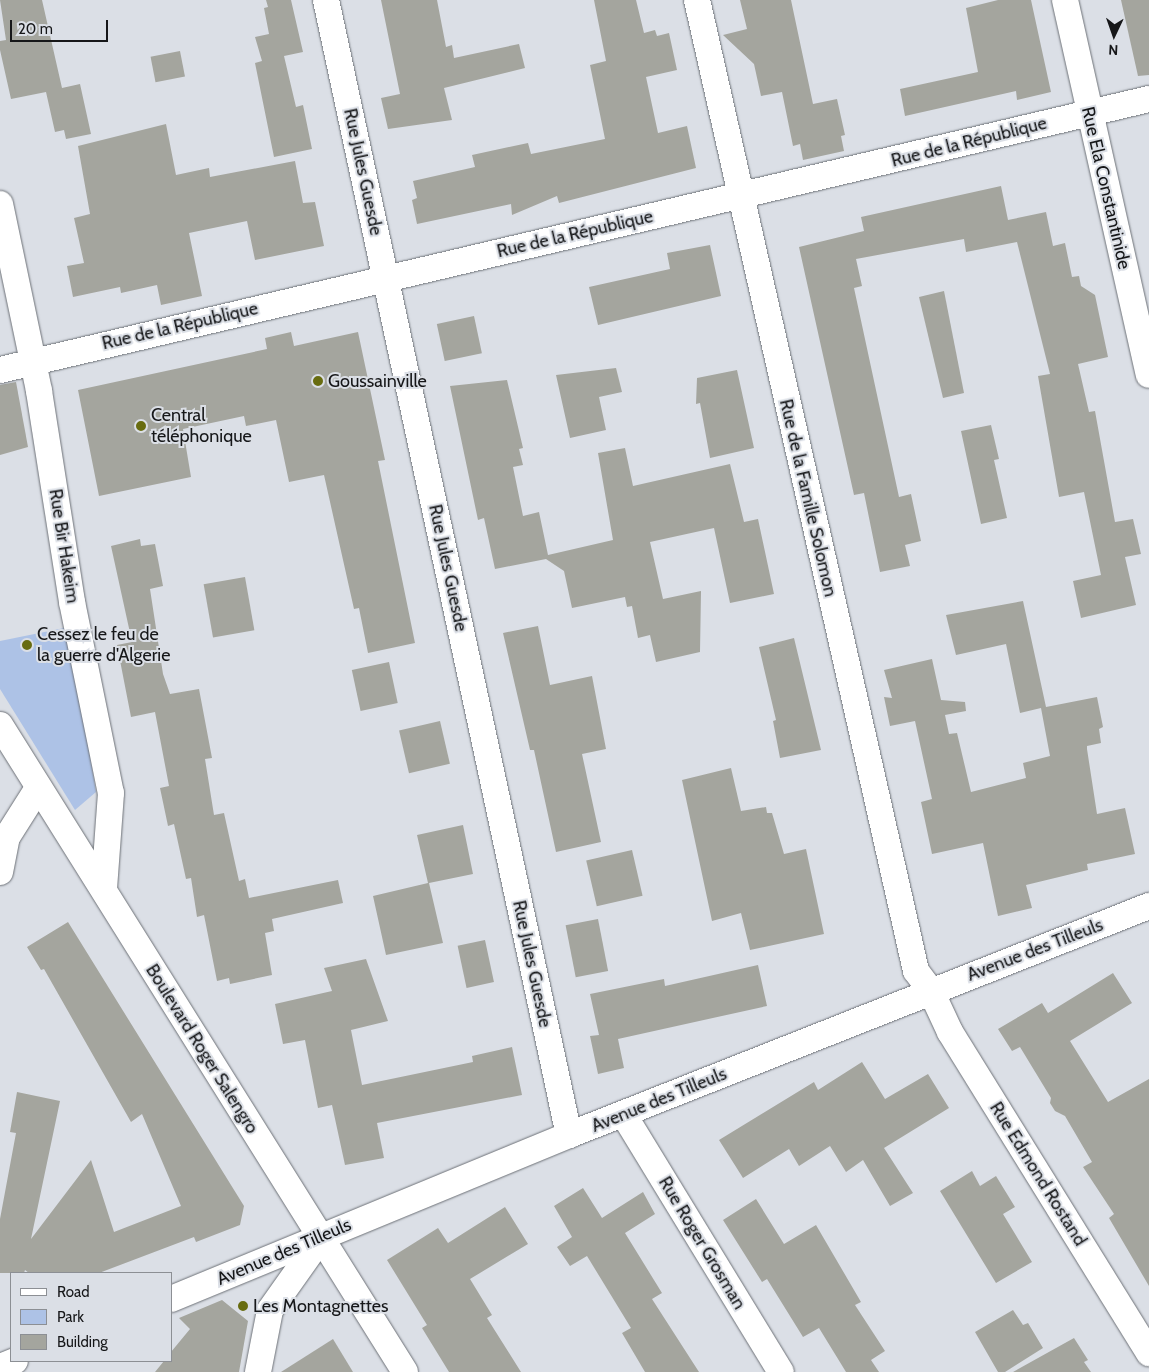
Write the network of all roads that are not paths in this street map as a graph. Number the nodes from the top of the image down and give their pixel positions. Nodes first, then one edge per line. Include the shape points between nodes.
1 (326, 0) edge
2 (697, 0) edge
3 (1065, 0) edge
4 (1149, 99) edge
5 (1089, 113) junction
6 (739, 197) junction
7 (0, 204) edge
8 (386, 277) junction
9 (33, 361) junction
10 (0, 370) edge
11 (1149, 375) edge
12 (0, 725) edge
13 (38, 788) junction
14 (0, 872) edge
15 (104, 889) junction
16 (1149, 906) edge
17 (931, 991) junction
18 (624, 1115) junction
19 (569, 1135) junction
20 (321, 1238) junction
21 (172, 1299) edge
22 (1149, 1353) edge
23 (12, 1362) edge
24 (0, 1366) edge
25 (258, 1372) edge
26 (405, 1372) edge
27 (780, 1372) edge

1 - 8 street, Rue Jules Guesde
2 - 6 street, Rue de la Famille Solomon
3 - 5 street, Rue Ela Constantinide
4 - 5 street, Rue de la République
5 - 6 street, Rue de la République
5 - 11 street, Rue Ela Constantinide
6 - 8 street, Rue de la République
6 - 17 street, Rue de la Famille Solomon via 916,971
7 - 9 street, Rue Bir Hakeim
8 - 9 street, Rue de la République
8 - 19 street, Rue Jules Guesde
9 - 10 street, Rue de la République
9 - 15 street, Rue Bir Hakeim via 72,602 111,793
12 - 13 street, Boulevard Roger Salengro
13 - 14 street via 7,837
13 - 15 street, Boulevard Roger Salengro
15 - 20 street, Boulevard Roger Salengro
16 - 17 street, Avenue des Tilleuls
17 - 18 street, Avenue des Tilleuls
17 - 22 street, Rue Edmond Rostand via 950,1032
18 - 19 street, Avenue des Tilleuls
18 - 27 street, Rue Roger Grosman
19 - 20 street, Avenue des Tilleuls
20 - 21 street, Avenue des Tilleuls
20 - 25 street via 270,1310
20 - 26 street, Boulevard Roger Salengro
23 - 24 street

